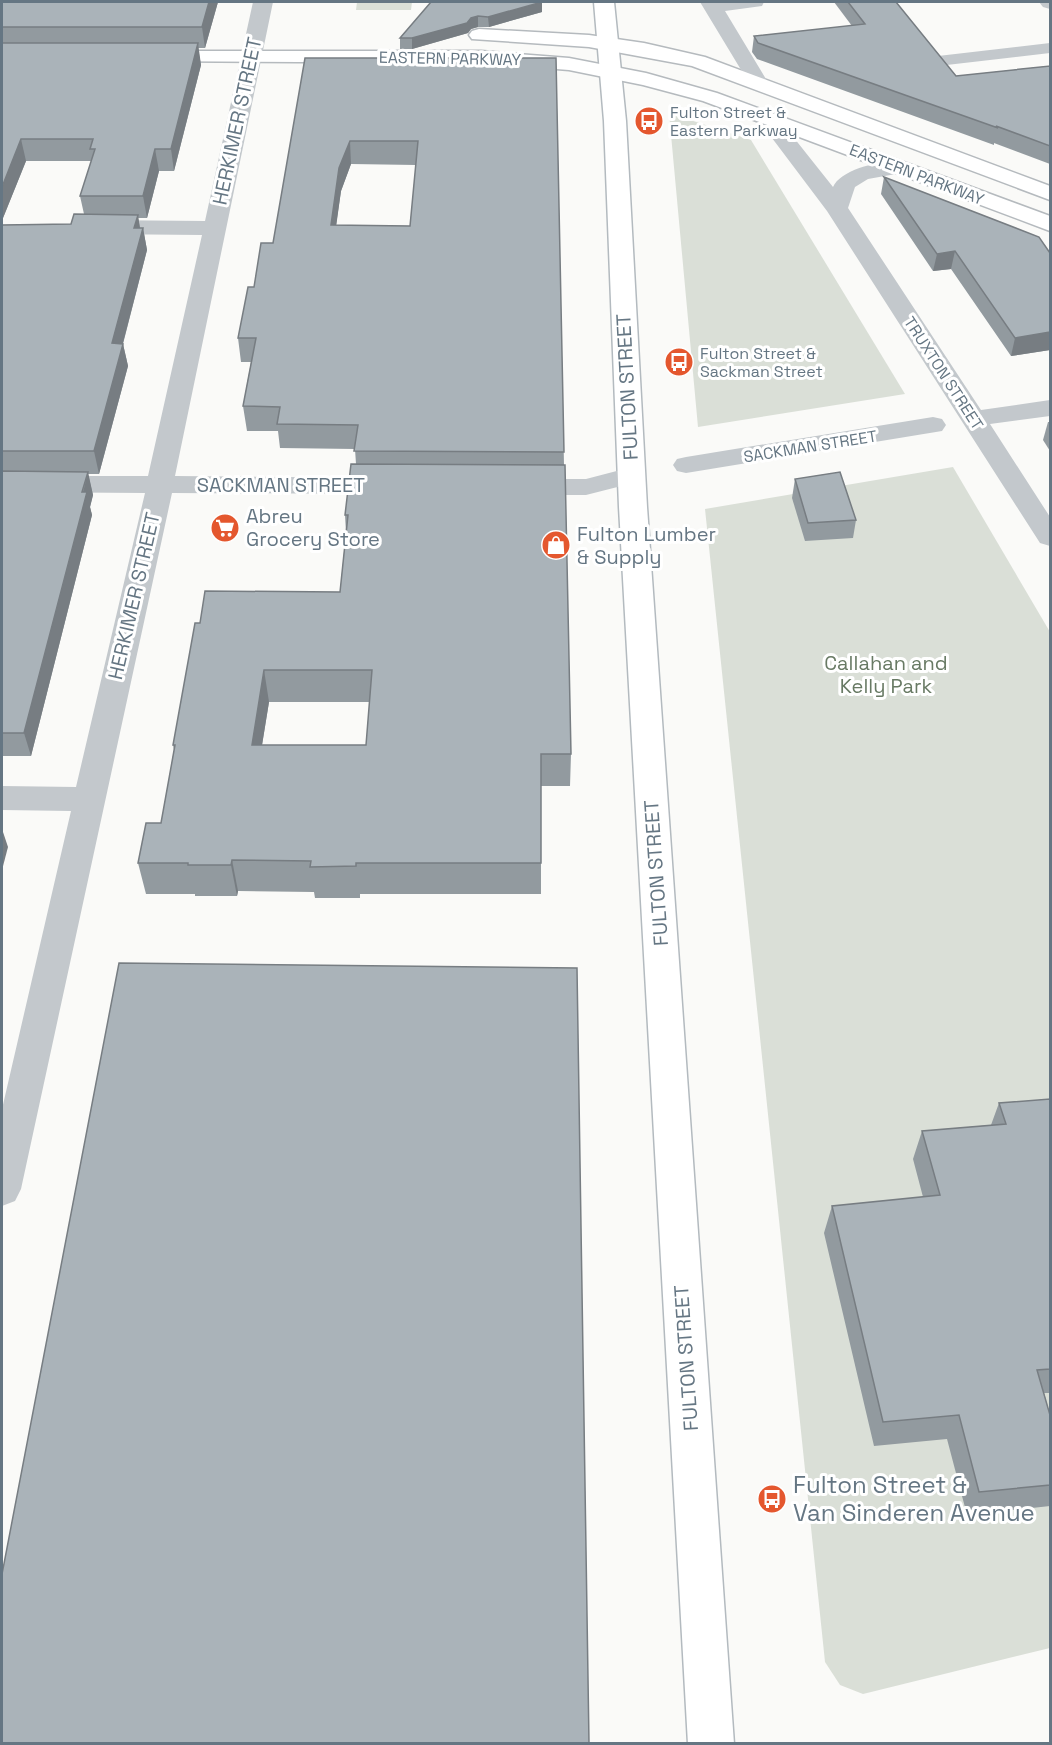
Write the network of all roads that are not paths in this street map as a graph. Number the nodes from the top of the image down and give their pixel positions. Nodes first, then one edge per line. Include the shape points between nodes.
1 (263, 2) edge
2 (604, 2) edge
3 (755, 2) edge
4 (712, 4) edge
5 (458, 35) edge
6 (254, 40) junction
7 (607, 43) junction
8 (1050, 48) edge
9 (139, 57) edge
10 (938, 61) edge
11 (611, 72) junction
12 (759, 84) junction
13 (768, 118) junction
14 (899, 167) junction
15 (1050, 193) edge
16 (837, 208) junction
17 (1050, 224) edge
18 (74, 227) edge
19 (213, 228) junction
20 (1050, 408) edge
21 (973, 418) junction
22 (933, 425) dead end
23 (687, 465) dead end
24 (632, 475) junction
25 (2, 484) edge
26 (160, 484) junction
27 (420, 486) edge
28 (491, 486) edge
29 (1050, 537) edge
30 (2, 798) edge
31 (88, 799) junction
32 (2, 1189) edge
33 (711, 1743) edge

1 - 6 street, HERKIMER STREET
2 - 7 main road, FULTON STREET
3 - 4 street
4 - 12 street
5 - 7 main road, EASTERN PARKWAY via 536,36
6 - 9 main road, EASTERN PARKWAY
6 - 11 main road, EASTERN PARKWAY via 513,58
6 - 19 street, HERKIMER STREET
7 - 11 main road, FULTON STREET
7 - 12 main road, EASTERN PARKWAY via 698,61
8 - 10 lane
11 - 13 main road, EASTERN PARKWAY via 710,97
11 - 24 main road, FULTON STREET
12 - 15 main road, EASTERN PARKWAY
13 - 14 main road, EASTERN PARKWAY
13 - 16 street, TRUXTON STREET
14 - 16 street via 861,174 844,184
14 - 17 main road, EASTERN PARKWAY
16 - 21 street, TRUXTON STREET
18 - 19 street
19 - 26 street, HERKIMER STREET
20 - 21 street
21 - 29 street, TRUXTON STREET
22 - 23 street, SACKMAN STREET
24 - 28 street via 586,487
24 - 33 main road, FULTON STREET
25 - 26 street, SACKMAN STREET
26 - 27 street, SACKMAN STREET
26 - 31 street, HERKIMER STREET
30 - 31 street
31 - 32 street, HERKIMER STREET

